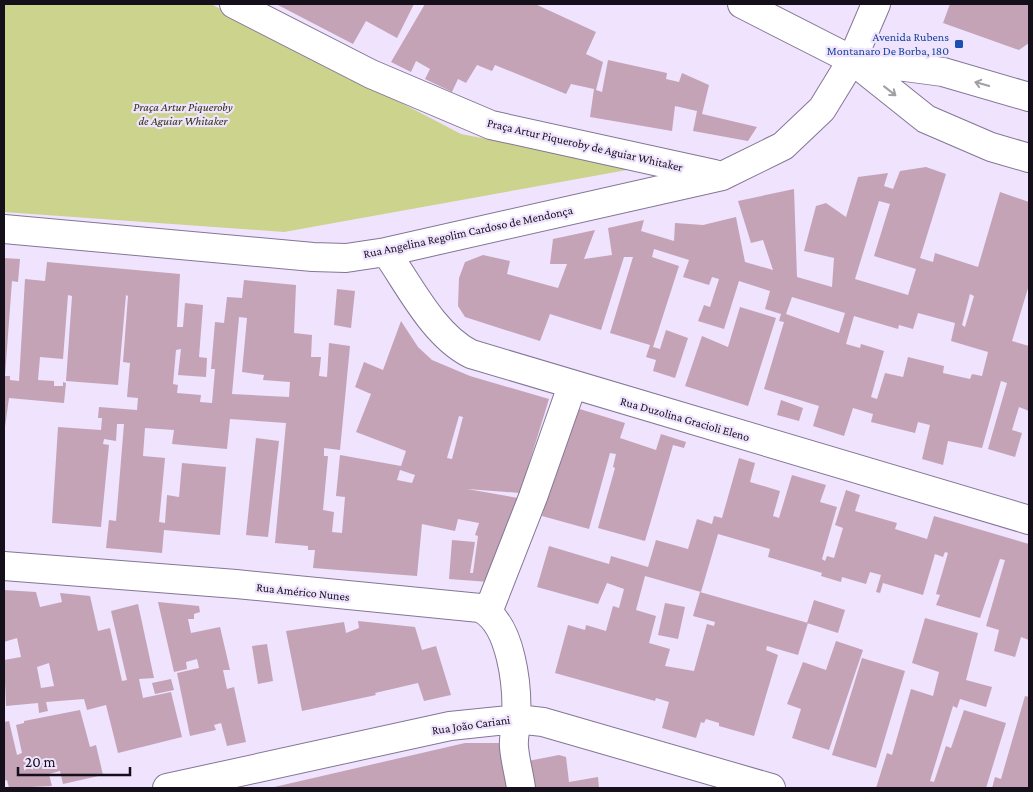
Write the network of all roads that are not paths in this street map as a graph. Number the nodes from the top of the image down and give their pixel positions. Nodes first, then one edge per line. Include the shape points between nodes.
1 (234, 4) edge
2 (742, 4) edge
3 (876, 4) edge
4 (852, 60) junction
5 (1029, 96) edge
6 (1029, 158) edge
7 (722, 176) junction
8 (4, 229) edge
9 (386, 252) junction
10 (572, 386) junction
11 (1029, 520) edge
12 (4, 566) edge
13 (488, 612) junction
14 (516, 719) junction
15 (166, 788) edge
16 (521, 788) edge
17 (771, 788) edge

1 - 7 street, Praça Artur Piqueroby de Aguiar Whitaker via 371,74 491,126
2 - 4 street
3 - 4 street, Rua Angelina Regolim Cardoso de Mendonça
5 -> 4 street via 943,72
4 -> 6 street via 926,119 991,147
4 - 7 street, Rua Angelina Regolim Cardoso de Mendonça via 822,109 783,146
7 - 9 street, Rua Angelina Regolim Cardoso de Mendonça
8 - 9 street, Rua Angelina Regolim Cardoso de Mendonça via 313,257 346,258
9 - 10 street, Rua Duzolina Gracioli Eleno via 434,323 455,346
10 - 11 street, Rua Duzolina Gracioli Eleno
10 - 13 street
12 - 13 street, Rua Américo Nunes via 472,607
13 - 14 street via 501,630 508,651 516,683
14 - 15 street, Rua João Cariani via 450,726
14 - 16 street via 514,745
14 - 17 street, Rua João Cariani via 543,722

